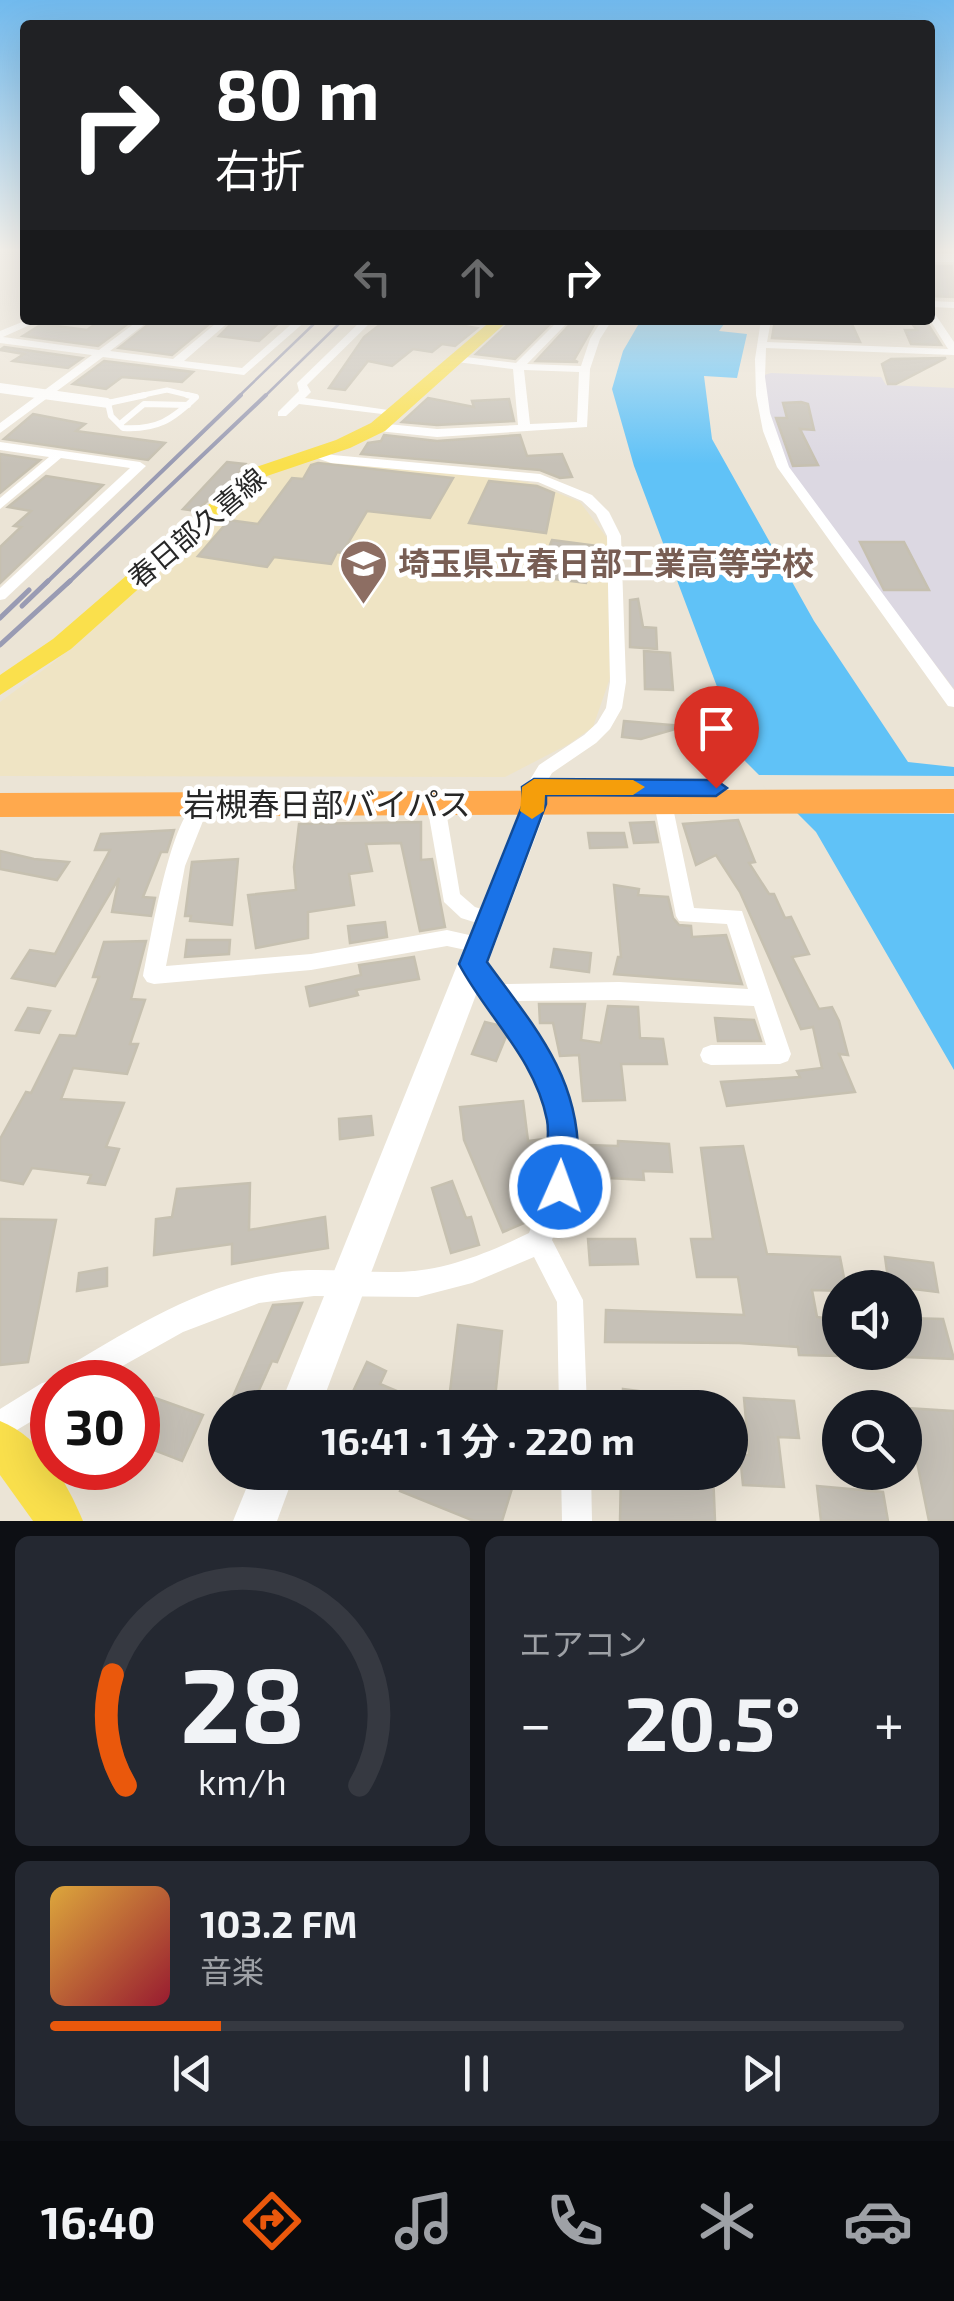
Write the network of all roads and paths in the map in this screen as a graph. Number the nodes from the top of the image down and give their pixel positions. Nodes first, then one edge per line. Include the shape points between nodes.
1 (936, 322) edge
2 (26, 325) edge
3 (138, 325) edge
4 (220, 325) edge
5 (296, 325) edge
6 (363, 325) edge
7 (495, 325) edge
8 (561, 325) edge
9 (605, 325) edge
10 (765, 325) edge
11 (0, 338) edge
12 (761, 344) junction
13 (954, 351) edge
14 (102, 353) junction
15 (457, 359) junction
16 (175, 363) junction
17 (518, 367) junction
18 (585, 369) junction
19 (0, 388) edge
20 (46, 395) junction
21 (299, 401) junction
22 (108, 403) junction
23 (188, 405) junction
24 (282, 414) dead end
25 (120, 424) junction
26 (394, 424) junction
27 (524, 428) junction
28 (0, 430) edge
29 (0, 446) edge
30 (315, 454) junction
31 (58, 455) junction
32 (390, 464) junction
33 (0, 506) edge
34 (2, 592) edge
35 (0, 687) edge
36 (954, 702) edge
37 (954, 787) edge
38 (0, 788) edge
39 (756, 795) junction
40 (534, 796) junction
41 (954, 802) edge
42 (663, 803) junction
43 (0, 805) edge
44 (436, 805) junction
45 (200, 806) junction
46 (481, 942) junction
47 (496, 993) junction
48 (762, 998) junction
49 (711, 1055) dead end
50 (539, 1242) junction
51 (346, 1284) junction
52 (106, 1360) edge
53 (306, 1390) edge
54 (572, 1390) edge
55 (30, 1407) edge
56 (0, 1426) edge
57 (0, 1444) edge
58 (267, 1490) edge
59 (576, 1490) edge
60 (59, 1521) edge
61 (255, 1521) edge
62 (577, 1521) edge

1 - 13 street
2 - 11 street
3 - 14 street
4 - 16 street
5 - 16 street via 244,372
6 - 21 street via 301,385
7 - 15 main road, 春日部久喜線
8 - 17 street
9 - 18 street
10 - 12 street
11 - 14 street
12 - 13 street
12 - 36 street via 758,393 782,467
14 - 16 street
14 - 20 street
15 - 17 street
15 - 26 main road, 春日部久喜線
17 - 18 street
17 - 27 street
18 - 27 street via 583,425
19 - 20 street
20 - 22 street
20 - 28 street
21 - 24 street
21 - 26 street
22 - 23 lane via 167,390 196,397
22 - 25 lane
23 - 25 lane via 144,404
23 - 25 lane via 165,427
26 - 27 street
26 - 30 main road, 春日部久喜線
26 - 32 street
29 - 31 street
30 - 32 street
30 - 35 main road, 春日部久喜線 via 257,473 62,644
31 - 33 street
31 - 34 street via 140,466
32 - 40 street via 560,483 596,506 614,536 615,706 602,728 542,769
37 - 39 highway, 岩槻春日部バイパス
38 - 40 highway, 岩槻春日部バイパス
39 - 40 highway, 岩槻春日部バイパス
39 - 41 highway, 岩槻春日部バイパス
39 - 42 highway, 岩槻春日部バイパス
40 - 42 highway, 岩槻春日部バイパス
40 - 44 highway, 岩槻春日部バイパス
40 - 46 street
42 - 48 street via 686,916 735,916
43 - 45 highway, 岩槻春日部バイパス
44 - 45 highway, 岩槻春日部バイパス
44 - 46 street via 451,897 468,912
45 - 46 street via 174,866 154,976 311,962 447,938
46 - 47 street
46 - 51 street
47 - 48 street
47 - 50 street via 542,1061 563,1122 560,1187
48 - 49 street via 780,1054
50 - 51 street via 433,1279
50 - 54 street via 570,1300
51 - 52 street via 284,1285 236,1297
51 - 53 street
55 - 56 street
57 - 60 main road via 40,1487
58 - 61 street
59 - 62 street

